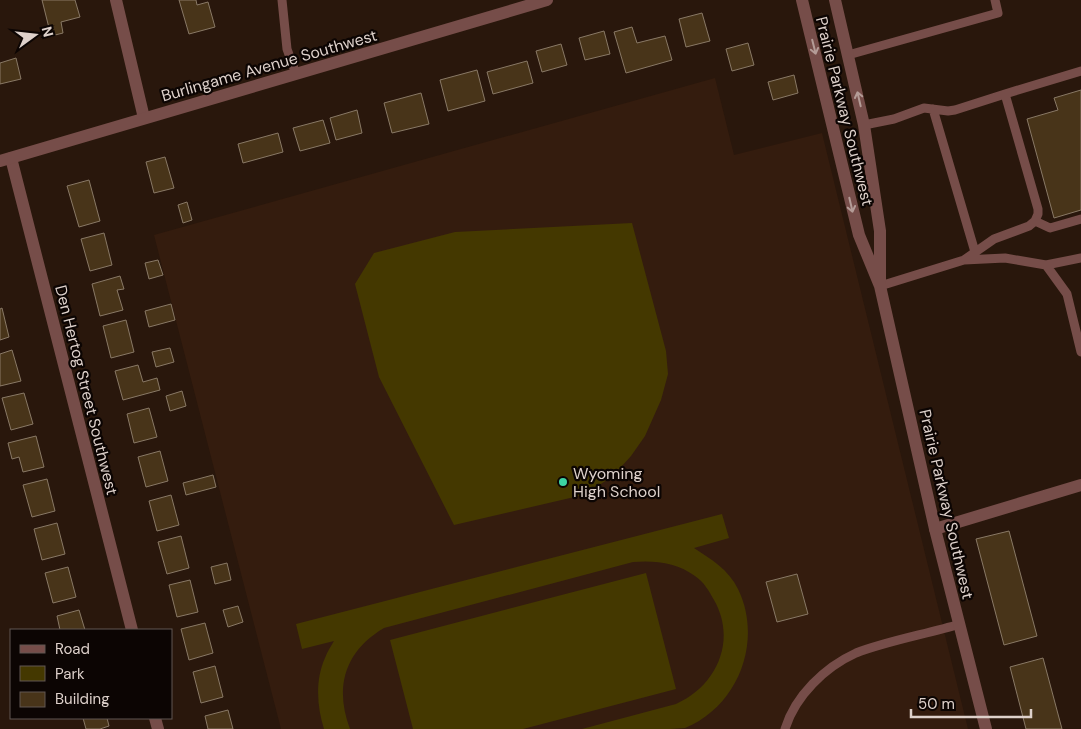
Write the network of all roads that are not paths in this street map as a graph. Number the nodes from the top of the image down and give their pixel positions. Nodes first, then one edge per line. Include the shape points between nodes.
1 (116, 0) edge
2 (282, 0) edge
3 (548, 0) edge
4 (802, 0) edge
5 (835, 0) edge
6 (994, 0) edge
7 (848, 55) junction
8 (1081, 71) edge
9 (296, 74) junction
10 (1005, 94) junction
11 (932, 109) junction
12 (144, 118) junction
13 (864, 125) junction
14 (5, 159) edge
15 (1081, 219) edge
16 (1035, 221) junction
17 (975, 252) junction
18 (1081, 258) edge
19 (964, 260) junction
20 (1046, 265) junction
21 (880, 286) junction
22 (1081, 352) edge
23 (1081, 485) edge
24 (935, 529) junction
25 (960, 624) junction
26 (132, 629) edge
27 (785, 729) edge
28 (986, 729) edge

1 - 12 street
2 - 9 lane via 287,49
3 - 9 street, Burlingame Avenue Southwest
4 -> 21 street, Prairie Parkway Southwest via 859,235
5 - 7 street, Prairie Parkway Southwest
6 - 7 lane via 998,12
13 -> 7 street, Prairie Parkway Southwest
8 - 10 lane
9 - 12 street, Burlingame Avenue Southwest
10 - 11 lane via 952,111
10 - 16 lane via 1038,209
11 - 13 lane via 921,109
11 - 17 lane
12 - 14 street, Burlingame Avenue Southwest
13 - 21 street, Prairie Parkway Southwest via 880,232
14 - 26 street, Den Hertog Street Southwest
15 - 16 lane via 1050,228
16 - 17 lane via 994,239
17 - 19 lane
18 - 20 lane
19 - 20 lane via 1005,258
19 - 21 lane
20 - 22 lane via 1067,294
21 - 24 street, Prairie Parkway Southwest
23 - 24 street
24 - 25 street, Prairie Parkway Southwest
25 - 27 lane via 848,657 802,696
25 - 28 street, Prairie Parkway Southwest

